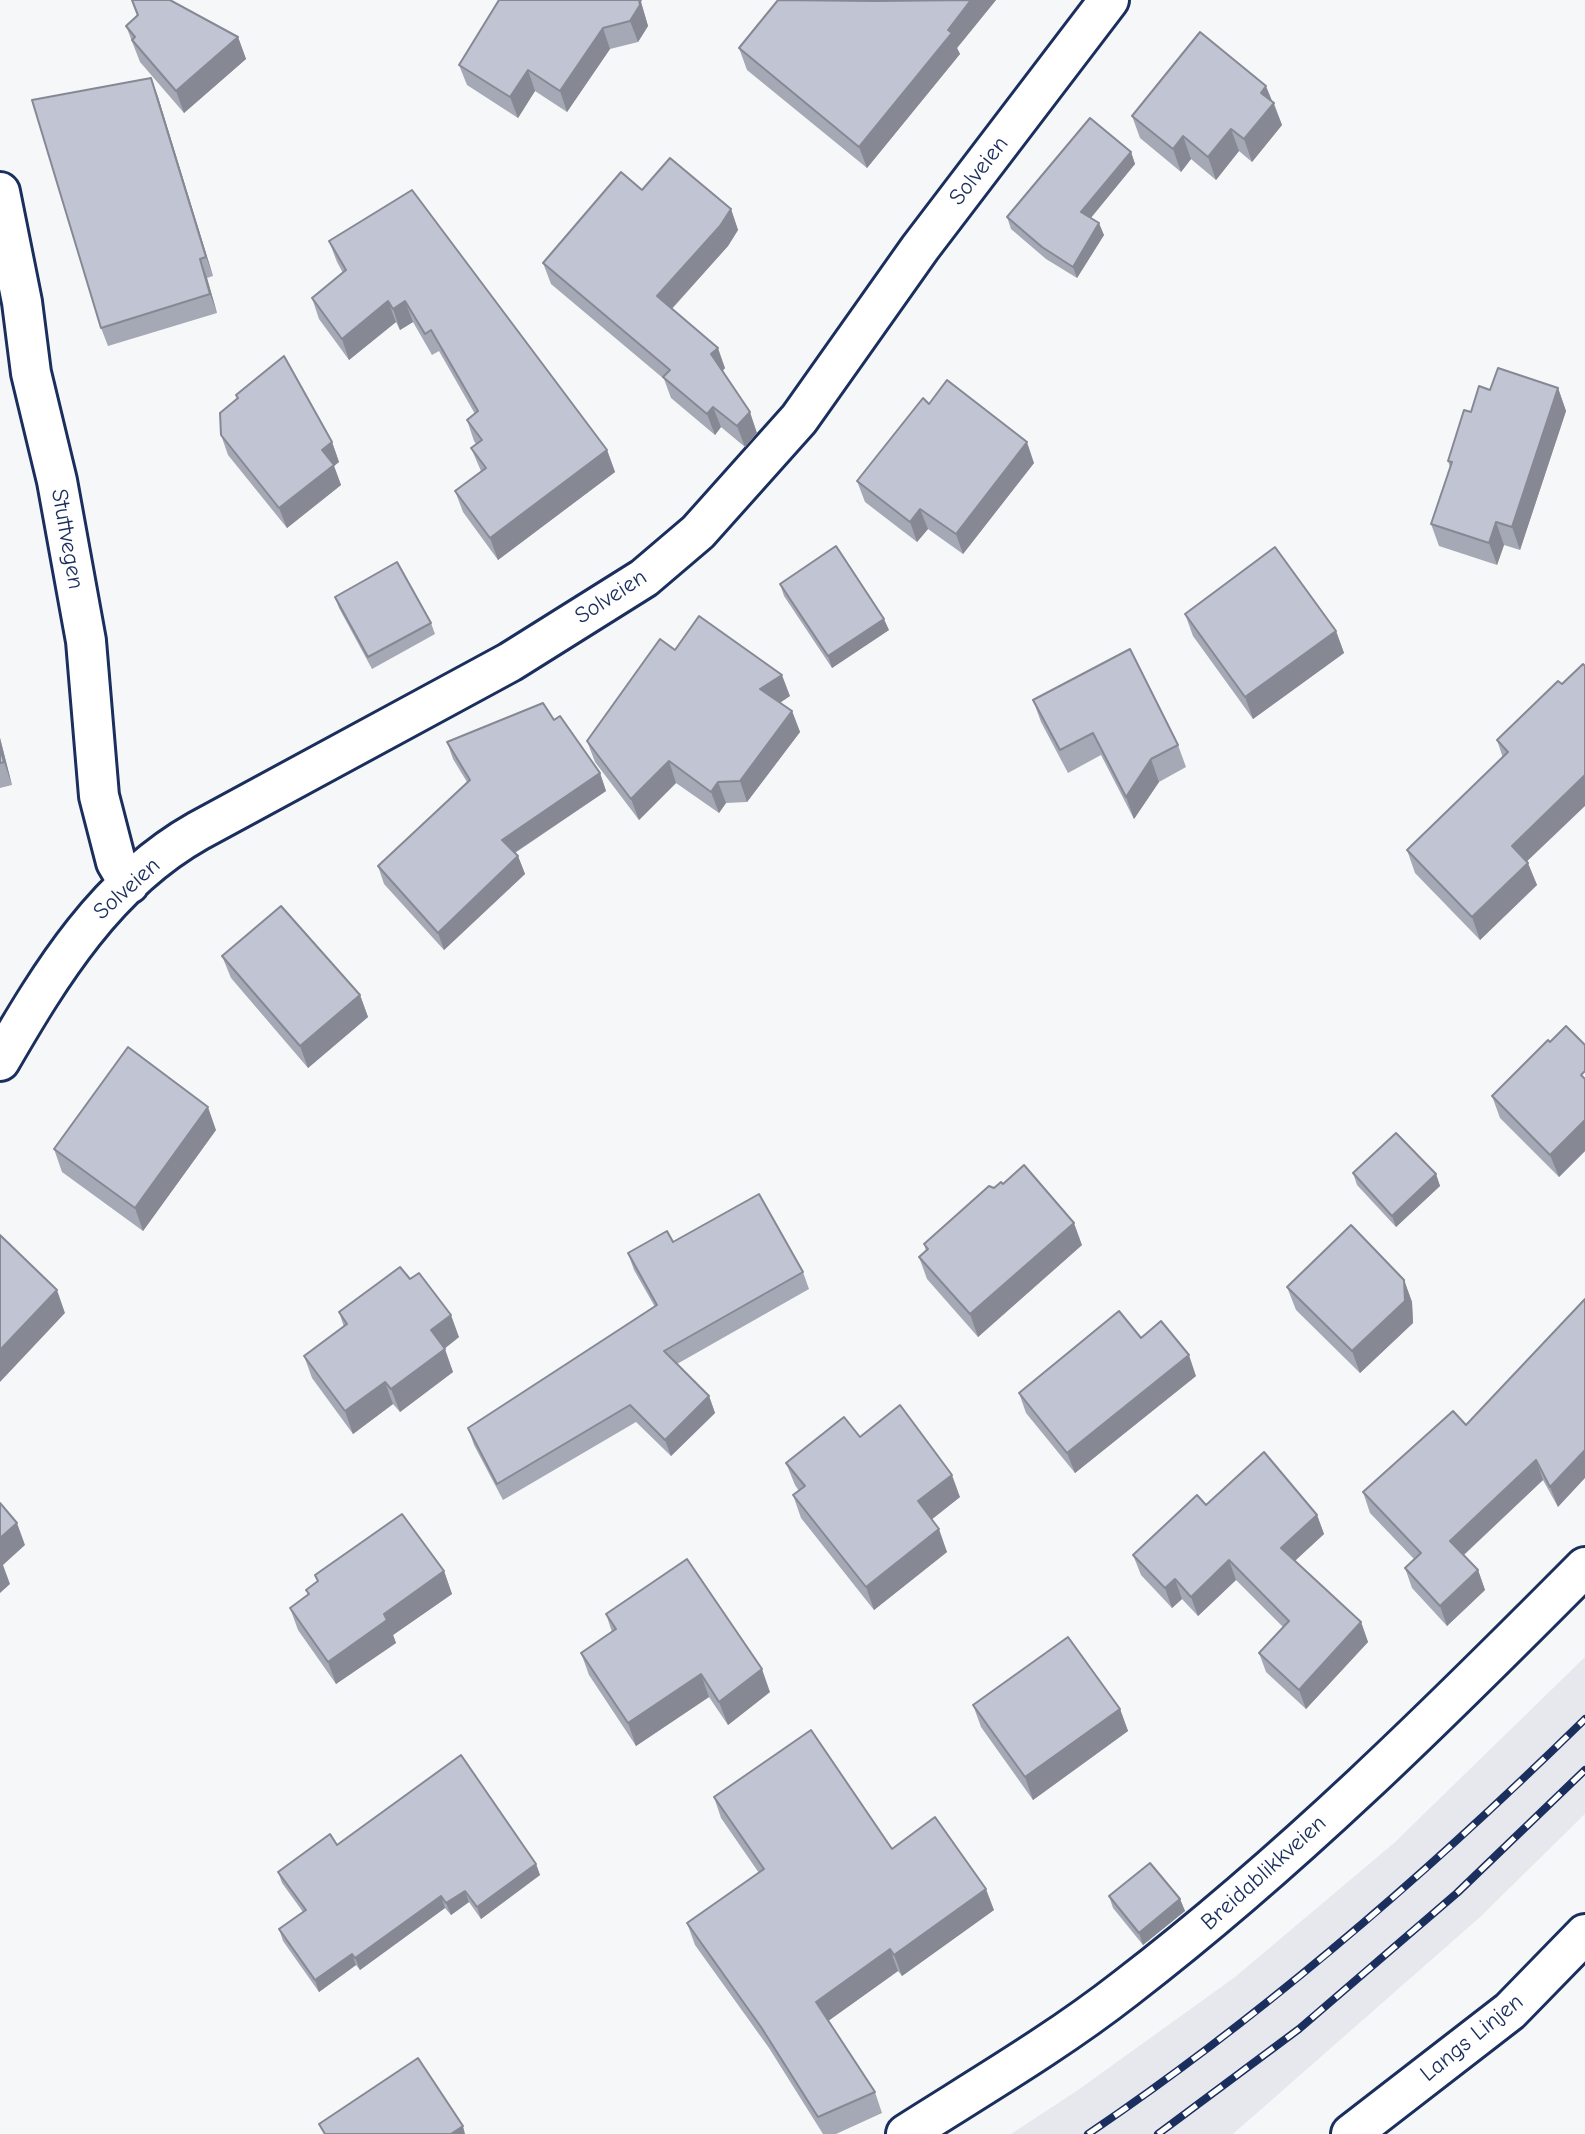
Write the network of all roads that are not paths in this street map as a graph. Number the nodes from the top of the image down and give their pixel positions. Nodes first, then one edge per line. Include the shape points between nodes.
1 (1109, 0) edge
2 (0, 192) edge
3 (129, 884) junction
4 (0, 1061) edge
5 (1585, 1567) edge
6 (1585, 1934) edge
7 (906, 2134) edge
8 (1350, 2134) edge

1 - 3 street, Solveien via 920,248 799,419 698,532 644,578 510,662 185,839
2 - 3 street, Stuttvegen via 86,640 99,796 116,862
3 - 4 street, Solveien via 90,922 50,975
5 - 7 street, Breidablikkveien via 1450,1702 1201,1928 1124,1990
6 - 8 street, Langs Linjen via 1510,2011

